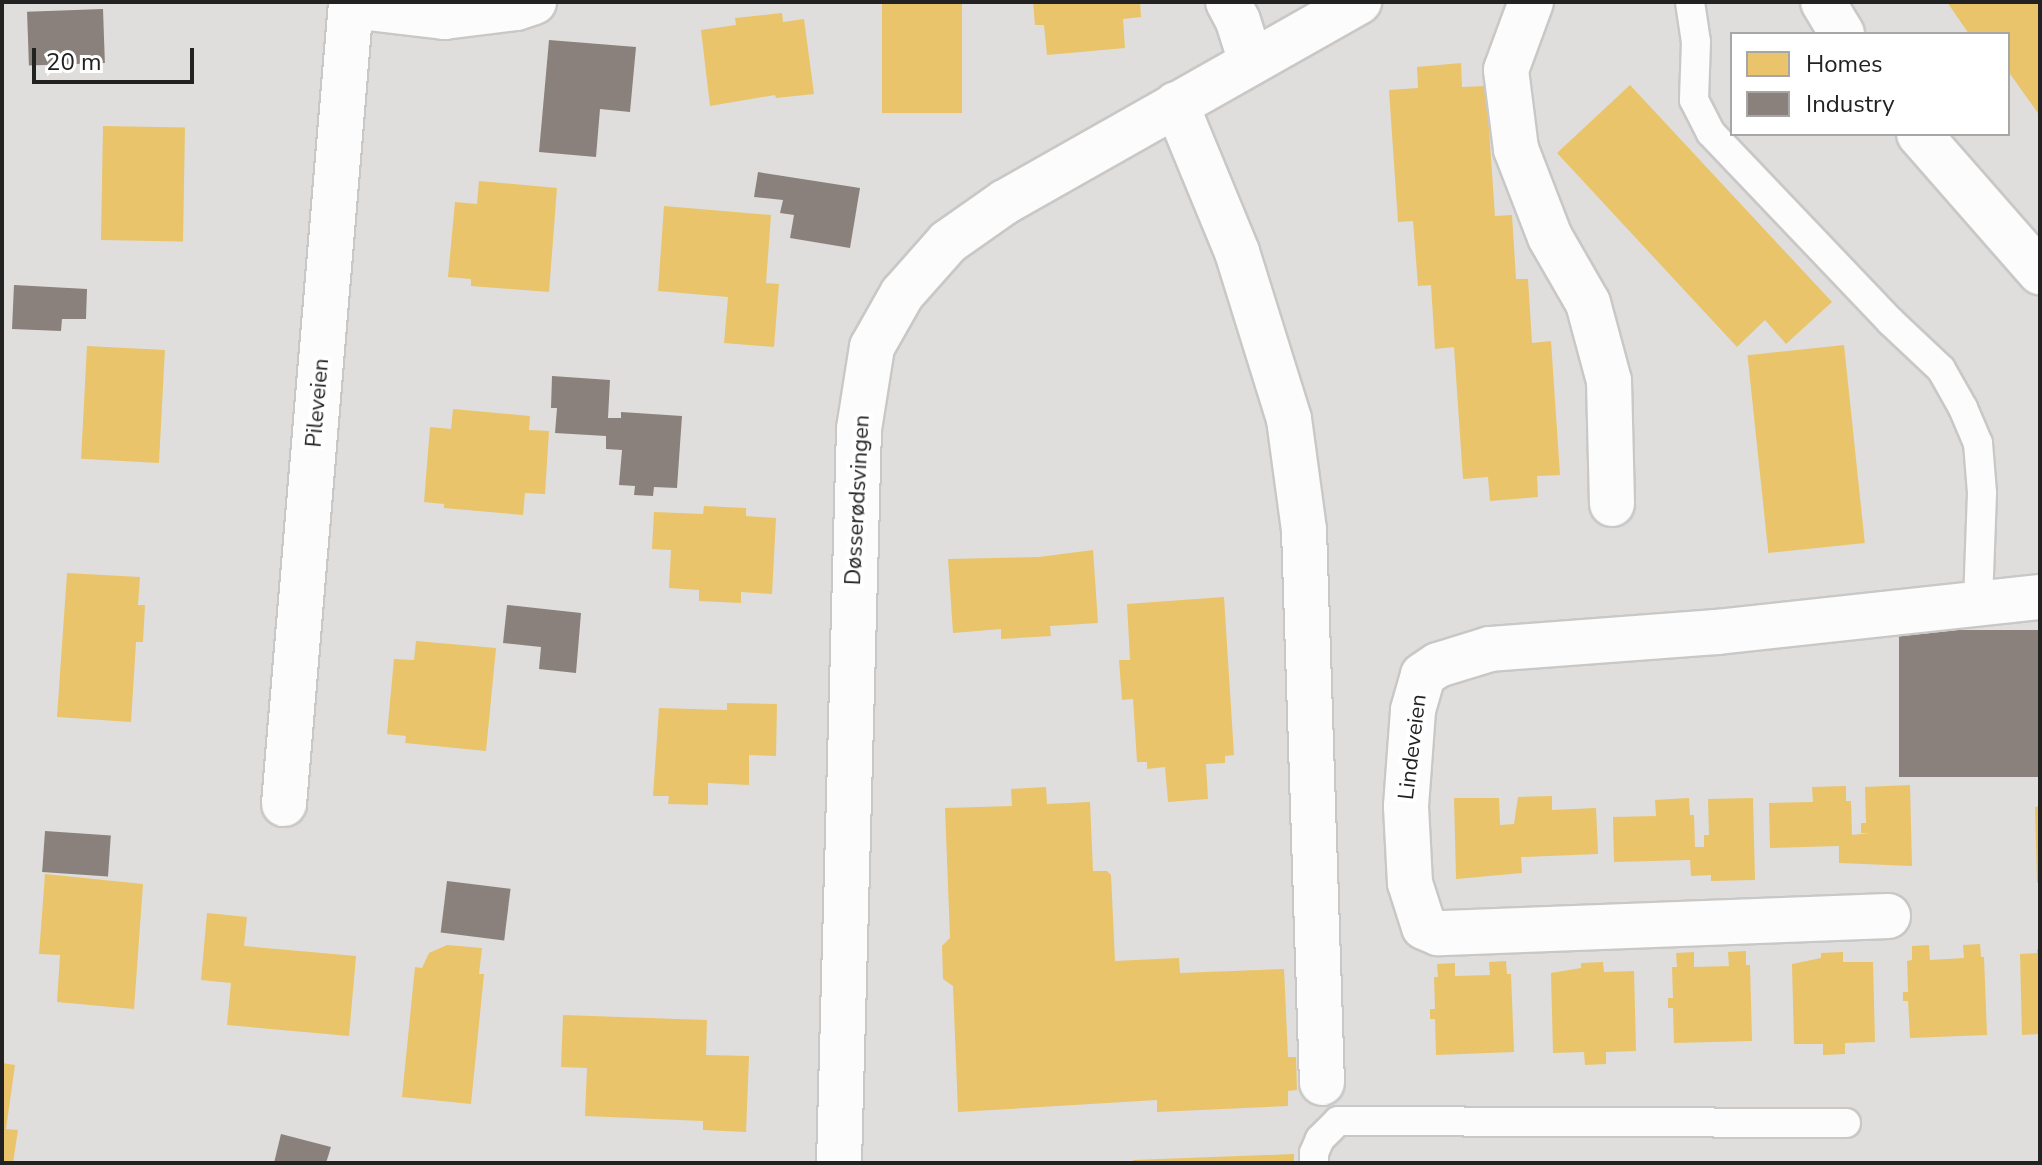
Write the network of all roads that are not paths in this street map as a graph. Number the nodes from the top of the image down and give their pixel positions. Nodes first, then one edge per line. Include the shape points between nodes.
1 (534, 2) edge
2 (1228, 2) edge
3 (1359, 2) edge
4 (1531, 2) edge
5 (1690, 2) edge
6 (1823, 2) edge
7 (351, 4) edge
8 (1841, 32) edge
9 (1251, 62) junction
10 (1176, 104) junction
11 (1921, 136) edge
12 (2040, 272) edge
13 (1612, 504) dead end
14 (2040, 597) edge
15 (1978, 604) junction
16 (284, 804) dead end
17 (1888, 916) dead end
18 (1322, 1083) dead end
19 (1846, 1123) dead end
20 (839, 1163) edge
21 (1314, 1163) edge

1 - 7 street via 444,17
2 - 9 street
3 - 9 street, Døsserødsvingen
4 - 13 street via 1506,70 1516,149 1550,237 1588,303 1609,381
5 - 15 lane via 1696,42 1694,100 1711,133 1941,369 1963,408 1978,443 1980,468
6 - 8 street
7 - 16 street, Pileveien
9 - 10 street, Døsserødsvingen
10 - 18 street via 1237,252 1289,419 1304,530
10 - 20 street, Døsserødsvingen via 1005,202 948,242 902,294 872,347 859,429
11 - 12 street
14 - 15 street, Lindeveien
15 - 17 street, Lindeveien via 1490,649 1423,675 1413,710 1406,806 1410,883 1424,927 1438,933
19 - 21 lane via 1338,1121 1320,1139

